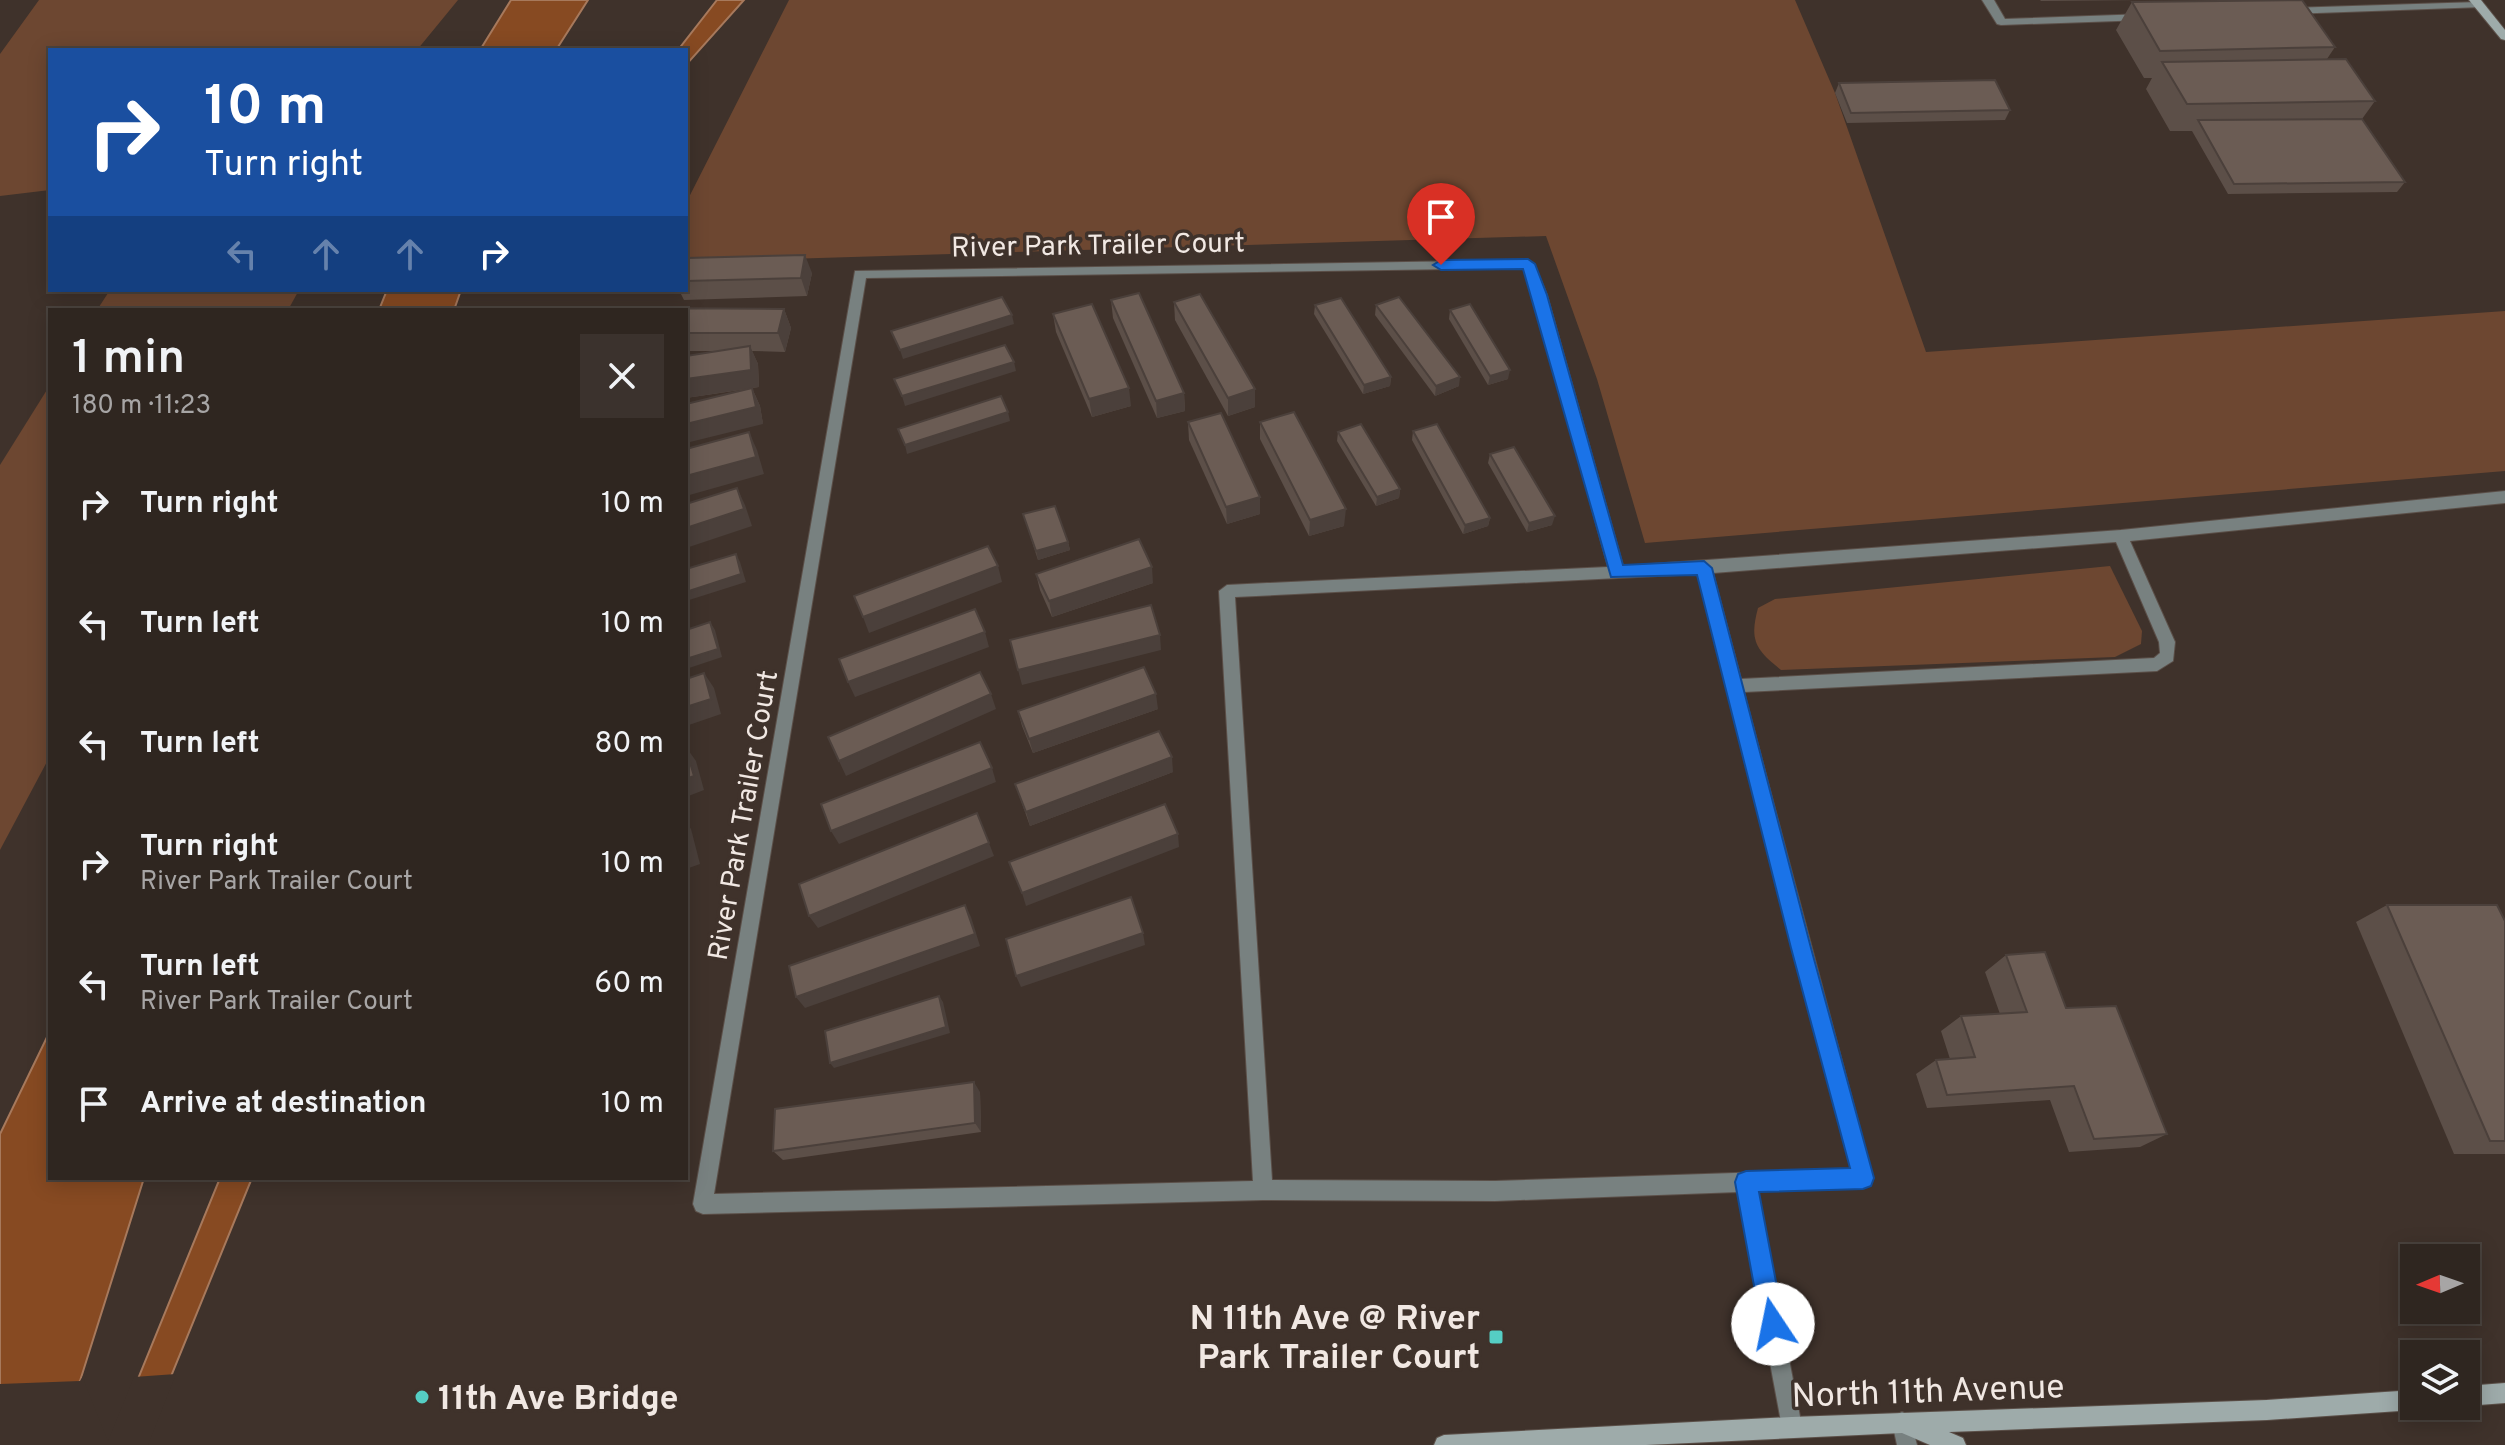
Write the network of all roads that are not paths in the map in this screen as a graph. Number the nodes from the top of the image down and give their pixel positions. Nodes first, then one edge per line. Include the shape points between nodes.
1 (1988, 0) edge
2 (2477, 2) edge
3 (2277, 12) edge
4 (2155, 16) edge
5 (2505, 37) edge
6 (2505, 497) edge
7 (2121, 536) junction
8 (1704, 568) junction
9 (1617, 573) junction
10 (1734, 686) junction
11 (1746, 1182) junction
12 (1263, 1190) junction
13 (2505, 1393) edge
14 (2480, 1395) edge
15 (2400, 1401) edge
16 (1902, 1422) junction
17 (1792, 1427) junction
18 (1444, 1445) edge
19 (1907, 1445) edge
20 (1956, 1445) edge

1 - 4 street via 2001,22
2 - 3 street
2 - 5 main road
6 - 7 street
7 - 8 street
7 - 10 street via 2167,642 2168,656 2157,664
8 - 9 street
8 - 10 street
9 - 12 street via 1227,591
9 - 12 street, River Park Trailer Court via 1528,264 860,274 703,1204
10 - 11 street via 1863,1178
11 - 12 street via 1495,1191
11 - 17 street
13 - 14 main road
15 - 16 main road, North 11th Avenue
16 - 17 main road, North 11th Avenue
16 - 19 street
16 - 20 main road
17 - 18 main road, North 11th Avenue

